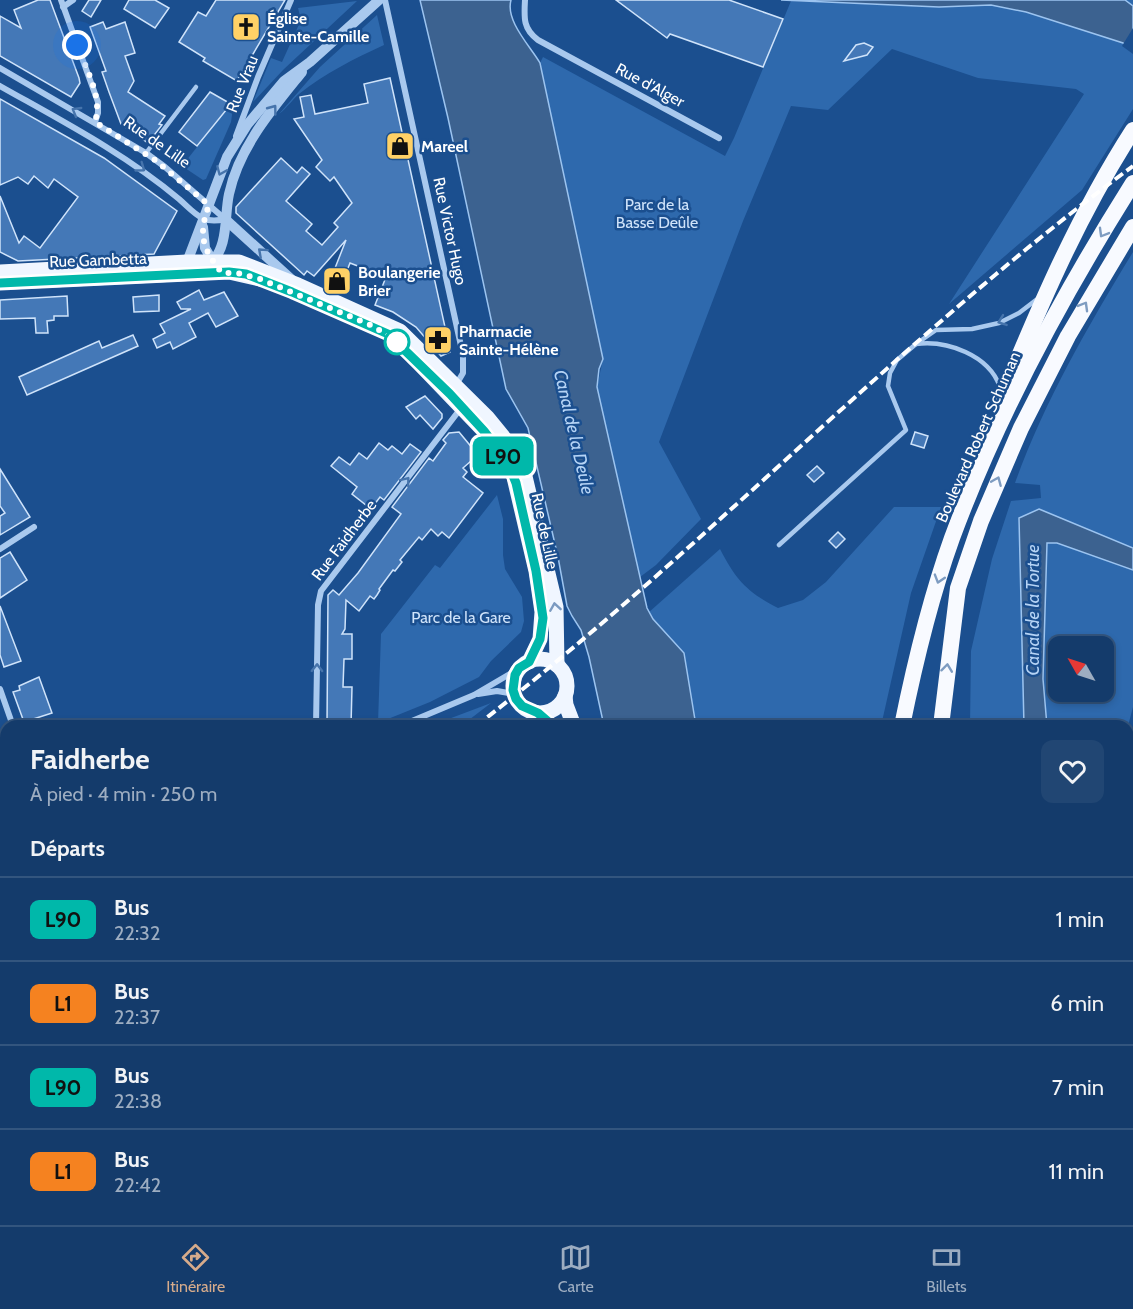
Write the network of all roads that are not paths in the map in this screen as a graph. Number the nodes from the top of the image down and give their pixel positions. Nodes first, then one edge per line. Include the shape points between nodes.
1 (61, 0) edge
2 (74, 0) edge
3 (291, 0) edge
4 (380, 0) edge
5 (386, 0) edge
6 (525, 0) edge
7 (63, 7) junction
8 (310, 62) junction
9 (0, 68) edge
10 (0, 86) edge
11 (196, 87) dead end
12 (95, 122) junction
13 (1133, 130) edge
14 (719, 138) dead end
15 (233, 145) junction
16 (146, 153) junction
17 (1133, 183) edge
18 (209, 205) junction
19 (225, 219) junction
20 (203, 220) junction
21 (1133, 227) edge
22 (186, 262) junction
23 (217, 267) junction
24 (0, 272) edge
25 (197, 274) joint
26 (0, 283) edge
27 (298, 285) junction
28 (1049, 288) junction
29 (916, 344) junction
30 (453, 390) junction
31 (1002, 396) junction
32 (465, 402) junction
33 (34, 527) dead end
34 (952, 538) junction
35 (779, 546) dead end
36 (0, 549) edge
37 (524, 665) junction
38 (557, 665) junction
39 (0, 689) edge
40 (514, 694) junction
41 (474, 695) junction
42 (565, 696) junction
43 (538, 713) junction
44 (11, 720) edge
45 (316, 720) edge
46 (414, 720) edge
47 (546, 720) edge
48 (572, 720) edge
49 (903, 720) edge
50 (942, 720) edge

1 - 7 street
2 - 7 street
3 - 15 street, Rue Vrau
4 - 8 street
5 - 30 street, Rue Victor Hugo via 463,356 463,373
6 - 14 street, Rue d'Alger via 524,23 529,33
7 - 12 street via 98,102
8 - 15 street via 268,98
19 -> 8 street via 231,185 243,157 263,122
12 -> 9 street, Rue de Lille
10 -> 20 street, Rue de Lille via 125,157
11 - 16 lane
12 - 16 street, Rue de Lille
13 - 28 highway via 1082,218
15 -> 18 street
16 - 18 street, Rue de Lille
17 -> 34 highway, Boulevard Robert Schuman via 1044,337
18 - 19 street, Rue de Lille
18 - 20 street
19 - 20 street
19 - 23 street
27 -> 19 street, Rue de Lille
20 - 22 street
20 - 23 street via 204,245
50 -> 21 highway via 956,597 975,536 1018,436 1068,336
22 - 23 main road, Rue de Lille
22 - 24 main road, Rue Gambetta
23 - 25 main road, Rue de Lille
23 - 27 main road, Rue de Lille via 241,262
23 - 30 main road, Rue de Lille via 260,279 380,330
25 - 26 main road, Rue Gambetta
27 - 30 main road, Rue de Lille via 400,331
28 -> 29 lane via 1010,319 972,329 936,330
28 - 31 highway
29 - 31 lane via 946,344 971,356 991,370
29 - 35 lane via 897,360 888,386 906,430
30 - 32 main road, Rue de Lille
31 - 34 highway via 966,488
32 - 37 main road, Rue de Lille via 513,473 536,571 543,618 540,639
38 -> 32 main road, Rue de Lille via 556,607 524,468 508,444
45 -> 32 street, Rue Faidherbe via 321,591
33 - 36 street
34 -> 49 highway, Boulevard Robert Schuman via 922,636
37 - 38 main road via 543,659
37 - 40 main road via 513,682
37 - 41 street
38 - 42 main road via 566,679
39 - 44 street
40 - 41 street
40 - 43 main road via 522,706
41 - 46 street
42 - 43 main road via 556,707
42 - 48 main road
43 - 47 main road

